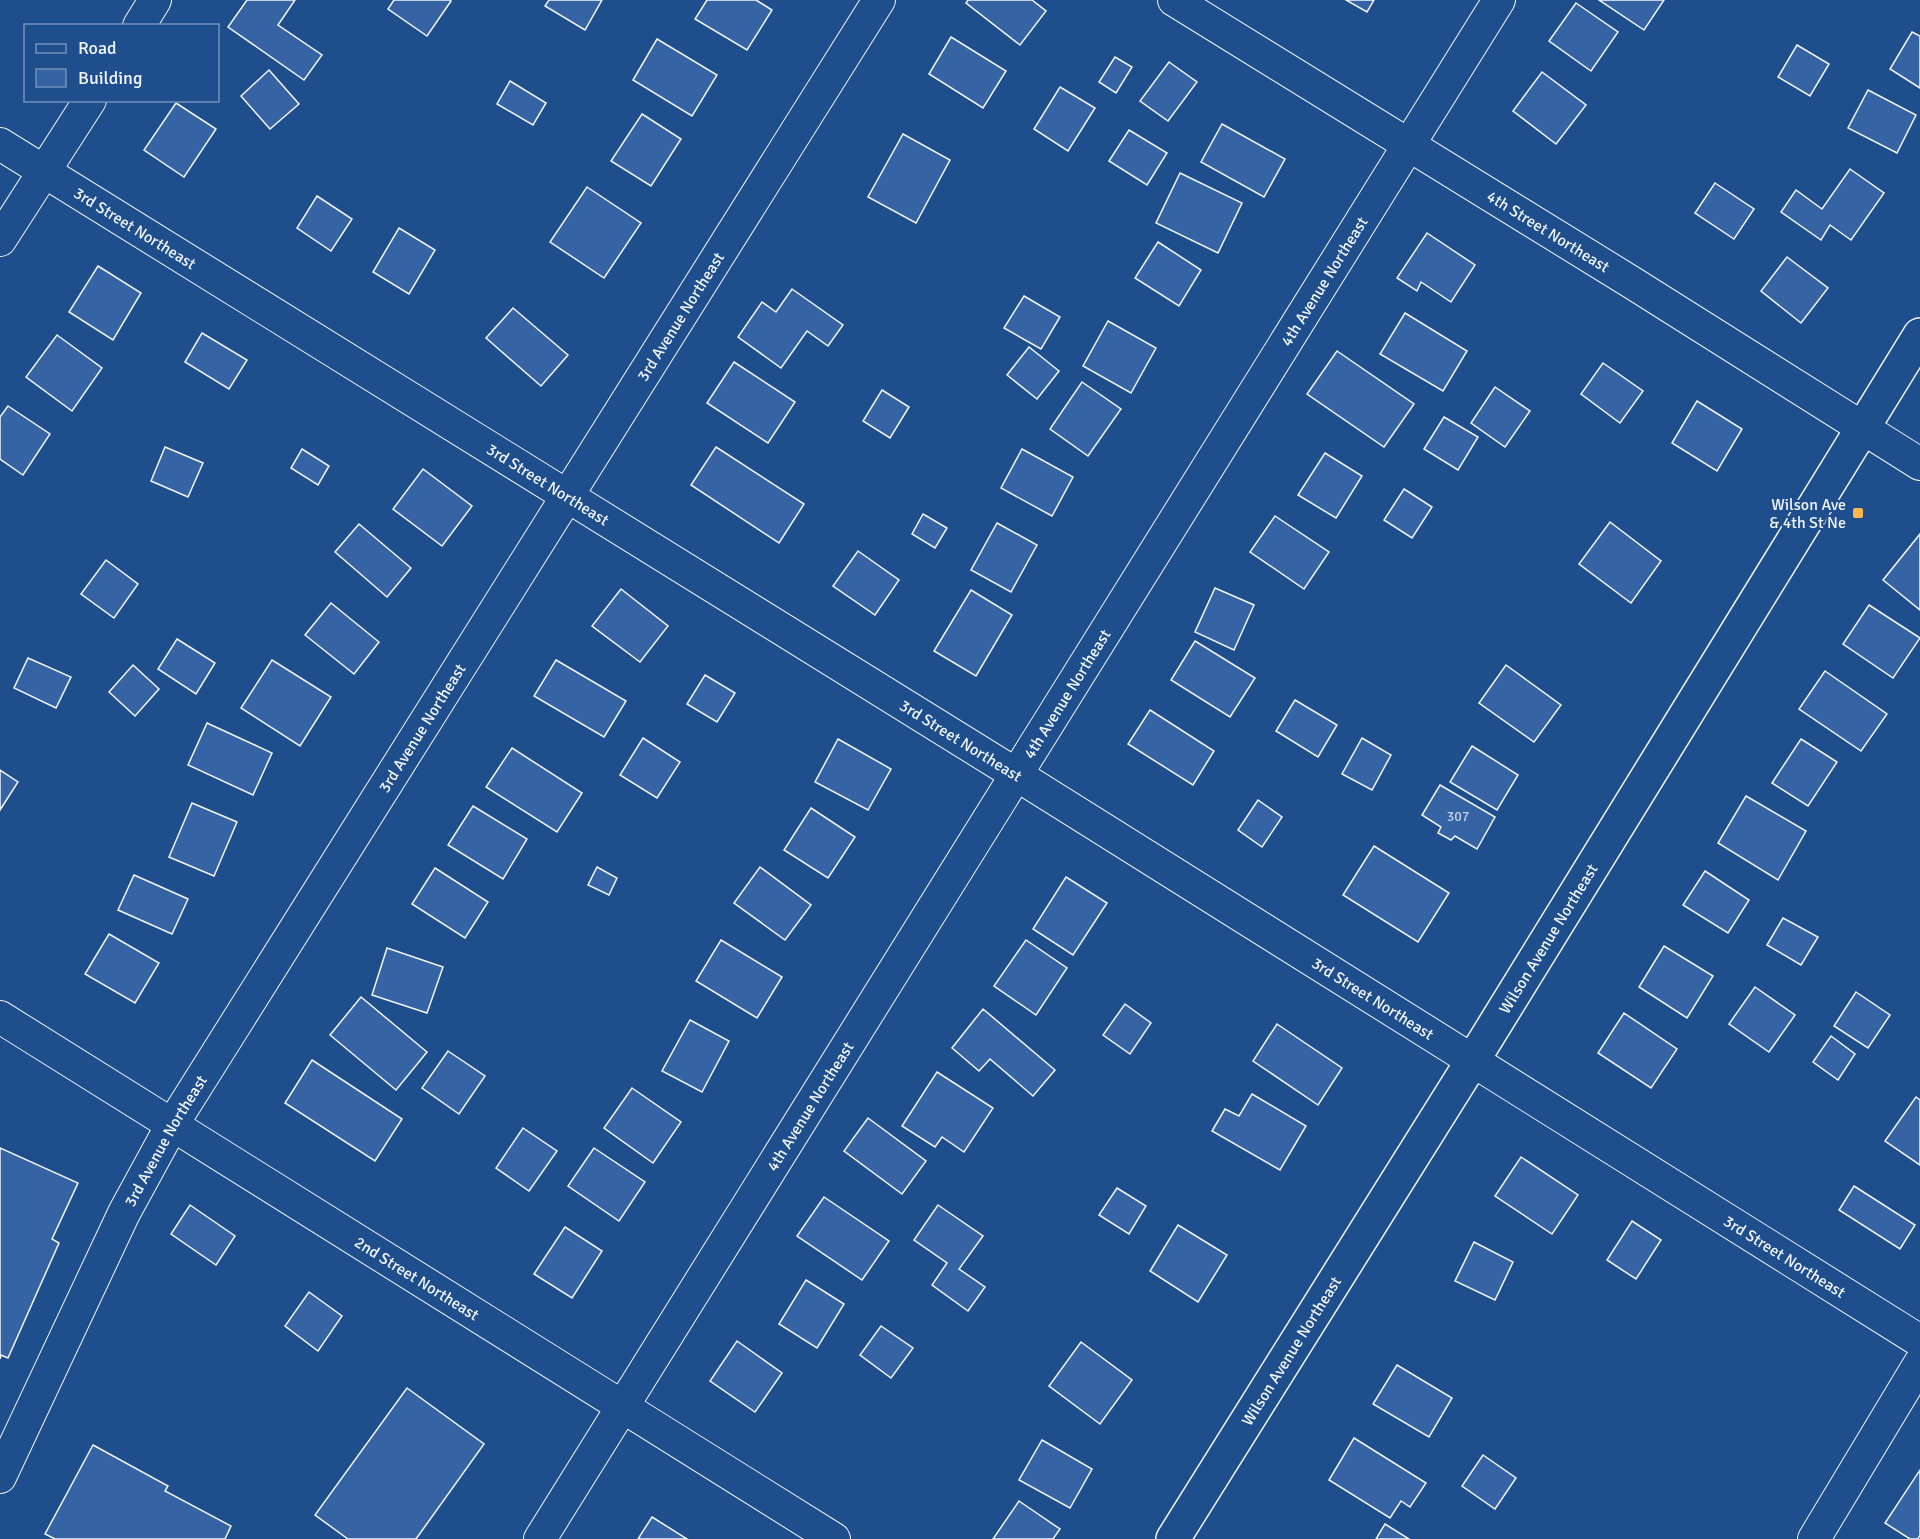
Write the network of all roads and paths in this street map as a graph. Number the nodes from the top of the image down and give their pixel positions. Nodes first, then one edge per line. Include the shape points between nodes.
1 (155, 0) edge
2 (879, 0) edge
3 (1174, 0) edge
4 (1499, 0) edge
5 (140, 24) edge
6 (89, 102) edge
7 (0, 144) edge
8 (1408, 144) junction
9 (44, 171) junction
10 (0, 240) edge
11 (1920, 335) edge
12 (1862, 428) junction
13 (1920, 464) edge
14 (566, 497) junction
15 (1017, 775) junction
16 (0, 1017) edge
17 (1473, 1060) junction
18 (172, 1125) junction
19 (1920, 1341) edge
20 (1920, 1363) edge
21 (621, 1407) junction
22 (0, 1477) edge
23 (540, 1539) edge
24 (834, 1539) edge
25 (1173, 1539) edge
26 (1814, 1539) edge

1 - 5 street
2 - 14 street, 3rd Avenue Northeast
3 - 8 street, 4th Street Northeast
4 - 8 street, 4th Avenue Northeast
6 - 9 street
7 - 9 street, 3rd Street Northeast
8 - 12 street, 4th Street Northeast
8 - 15 street, 4th Avenue Northeast
9 - 10 street
9 - 14 street, 3rd Street Northeast
11 - 12 street, Wilson Avenue Northeast
12 - 13 street, 4th Street Northeast
12 - 17 street, Wilson Avenue Northeast
14 - 15 street, 3rd Street Northeast
14 - 18 street, 3rd Avenue Northeast
15 - 17 street, 3rd Street Northeast
15 - 21 street, 4th Avenue Northeast
16 - 18 street, 2nd Street Northeast
17 - 19 street, 3rd Street Northeast
17 - 25 street, Wilson Avenue Northeast
18 - 21 street, 2nd Street Northeast
18 - 22 street, 3rd Avenue Northeast via 124,1213
20 - 26 street
21 - 23 street, 4th Avenue Northeast
21 - 24 street, 2nd Street Northeast

